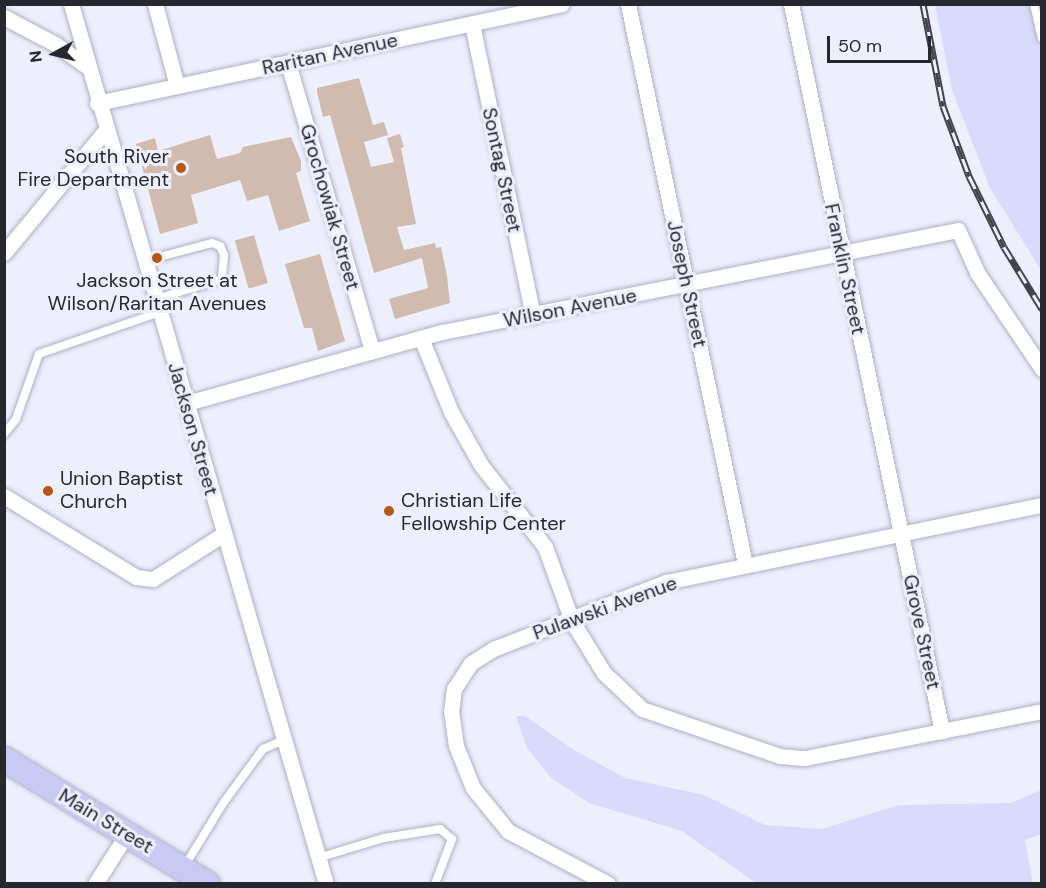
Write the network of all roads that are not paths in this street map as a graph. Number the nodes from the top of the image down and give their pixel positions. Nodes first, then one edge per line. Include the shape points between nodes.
1 (70, 4) edge
2 (155, 4) edge
3 (562, 4) edge
4 (628, 4) edge
5 (791, 4) edge
6 (1034, 4) edge
7 (7, 22) edge
8 (472, 24) junction
9 (1041, 38) edge
10 (288, 63) junction
11 (86, 66) junction
12 (177, 86) junction
13 (97, 103) junction
14 (105, 131) junction
15 (4, 253) edge
16 (842, 255) junction
17 (144, 261) junction
18 (688, 286) junction
19 (158, 306) junction
20 (533, 316) junction
21 (421, 338) junction
22 (372, 351) junction
23 (1041, 369) edge
24 (187, 403) junction
25 (4, 434) edge
26 (4, 496) edge
27 (1041, 505) edge
28 (901, 532) junction
29 (222, 535) junction
30 (746, 564) junction
31 (572, 621) junction
32 (1041, 711) edge
33 (942, 731) junction
34 (284, 740) junction
35 (8, 764) edge
36 (127, 834) junction
37 (318, 858) junction
38 (183, 869) junction
39 (95, 884) edge
40 (208, 884) edge
41 (326, 884) edge
42 (435, 884) edge
43 (608, 884) edge

1 - 11 street, Jackson Street
2 - 12 street
3 - 8 street, Raritan Avenue
4 - 18 street, Joseph Street
5 - 16 street, Franklin Street
6 - 9 lane
7 - 11 street via 55,44
8 - 10 street, Raritan Avenue
8 - 20 street, Sontag Street
10 - 12 street, Raritan Avenue
10 - 22 street, Grochowiak Street
11 - 13 street, Jackson Street
12 - 13 street, Raritan Avenue
13 - 14 street, Jackson Street
14 - 15 street
14 - 17 street, Jackson Street
16 - 18 street, Wilson Avenue
16 - 23 street, Wilson Avenue via 958,230 978,274
16 - 28 street, Franklin Street
17 - 19 street, Jackson Street
17 - 19 lane via 212,243 220,246 224,255 222,279
18 - 20 street, Wilson Avenue
18 - 30 street, Joseph Street
19 - 24 street, Jackson Street
19 - 25 lane via 39,354 16,419
20 - 21 street, Wilson Avenue
21 - 22 street, Wilson Avenue
21 - 31 street via 451,412 480,465 545,547
22 - 24 street, Wilson Avenue
24 - 29 street, Jackson Street
26 - 29 street via 136,577 153,579
27 - 28 street, Pulawski Avenue
28 - 30 street, Pulawski Avenue
28 - 33 street, Grove Street
29 - 34 street, Jackson Street
30 - 31 street, Pulawski Avenue via 666,582
31 - 33 street via 604,673 642,709 780,756 805,758
31 - 43 street, Pulawski Avenue via 493,649 471,663 454,689 452,728 472,788 494,818 524,842
32 - 33 street
34 - 37 street, Jackson Street
34 - 38 lane via 263,749 224,802
35 - 36 main road, Main Street
36 - 38 main road, Main Street
36 - 39 street
37 - 41 street, Jackson Street
37 - 42 lane via 384,838 440,829 452,839
38 - 40 main road, Main Street

